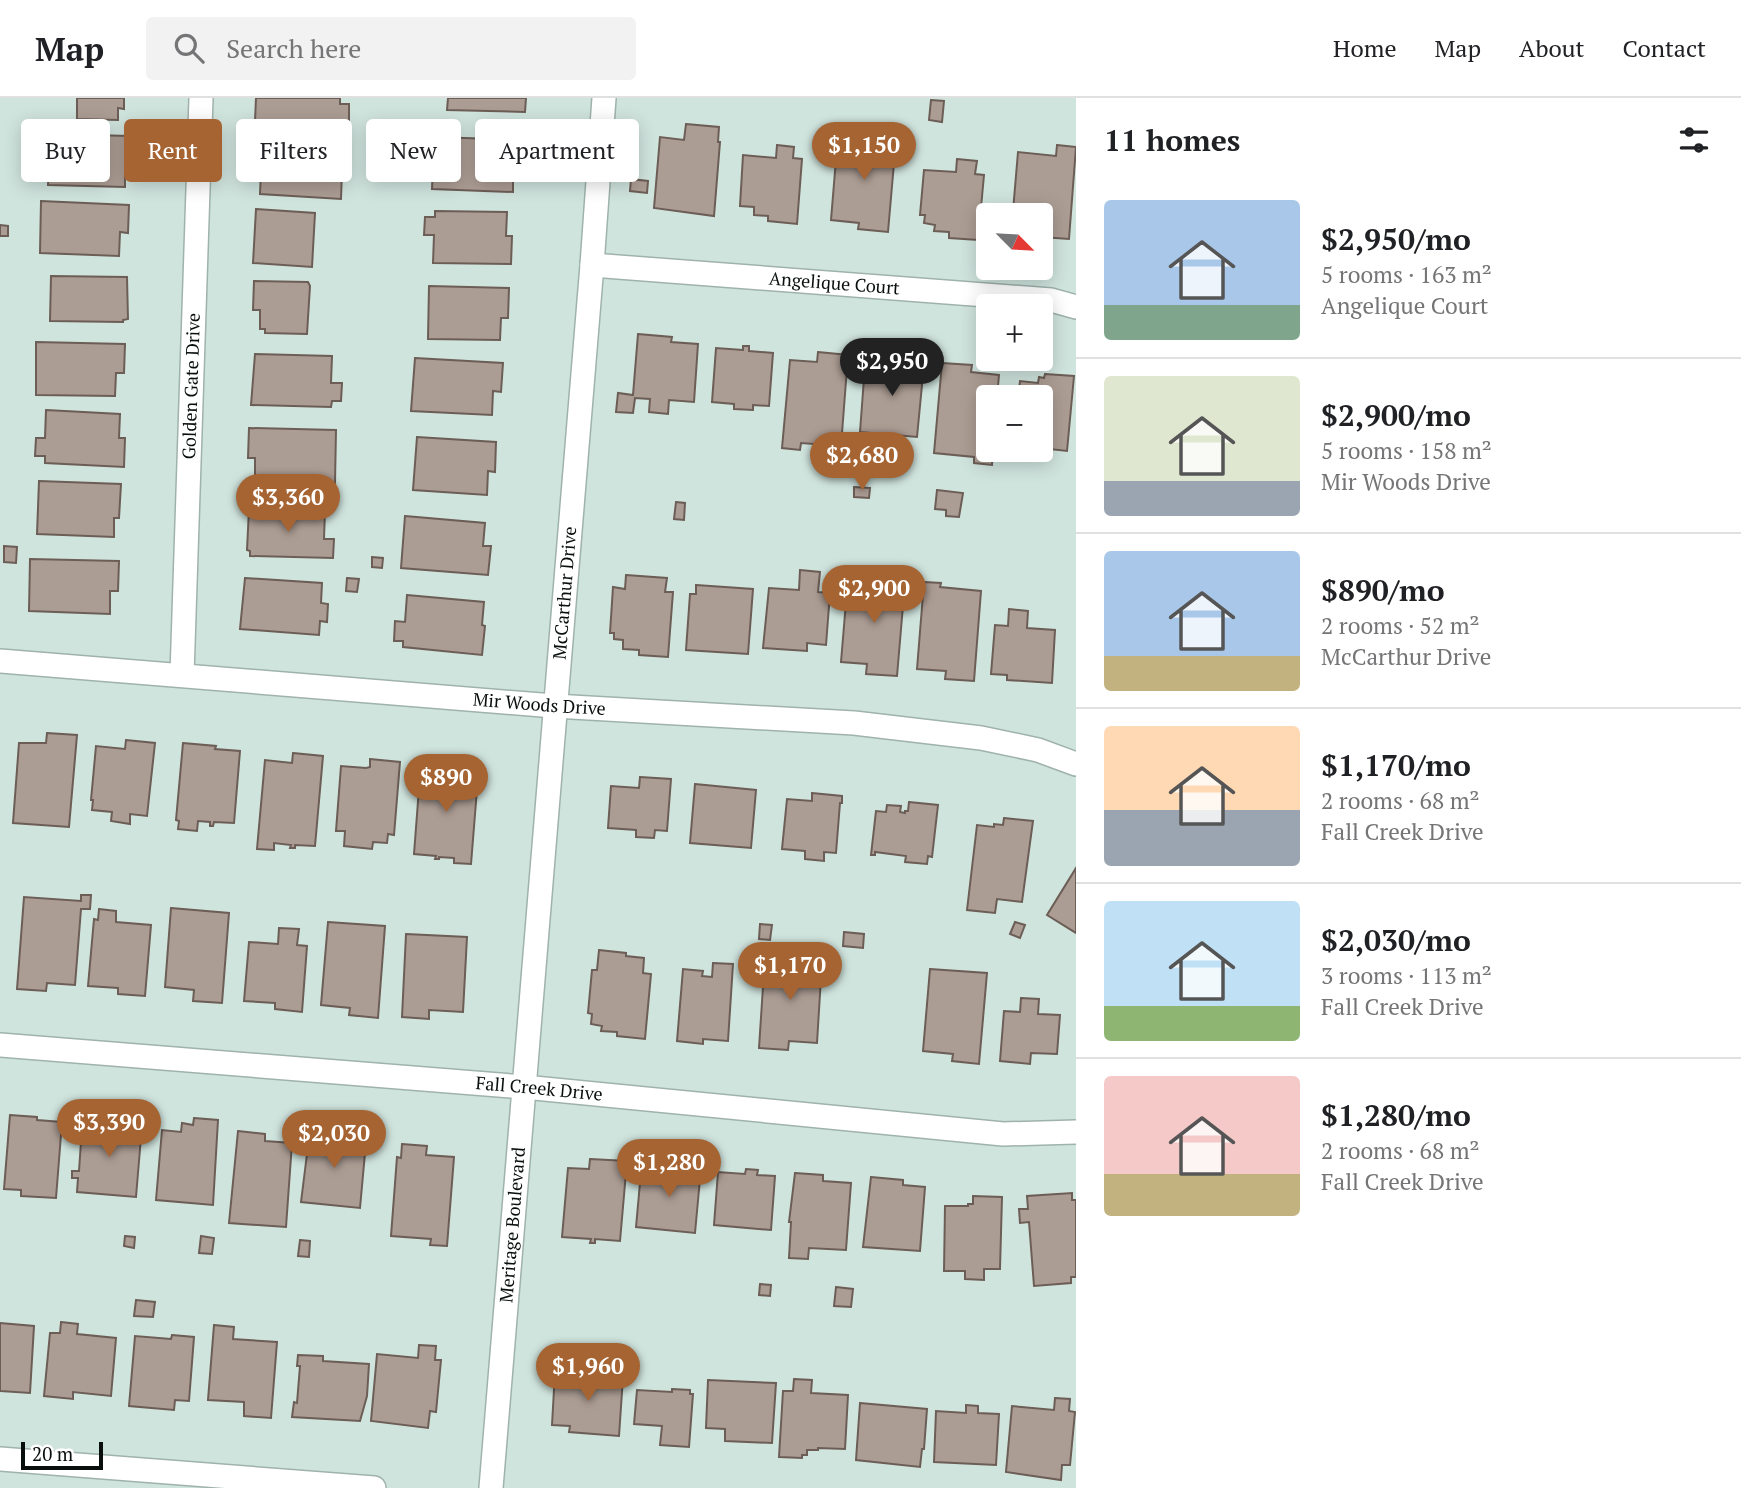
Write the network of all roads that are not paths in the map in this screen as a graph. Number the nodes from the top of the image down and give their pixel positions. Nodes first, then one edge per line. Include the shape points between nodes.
1 (201, 98) edge
2 (604, 98) edge
3 (592, 264) junction
4 (1076, 306) edge
5 (0, 661) edge
6 (182, 675) junction
7 (554, 706) junction
8 (1076, 764) edge
9 (0, 1045) edge
10 (524, 1087) junction
11 (1076, 1132) edge
12 (0, 1460) edge
13 (374, 1488) edge
14 (491, 1488) edge

1 - 6 street, Golden Gate Drive
2 - 3 street, McCarthur Drive
3 - 4 street, Angelique Court via 1051,300
3 - 7 street, McCarthur Drive
5 - 6 street, Mir Woods Drive
6 - 7 street, Mir Woods Drive
7 - 8 street, Mir Woods Drive via 854,723 981,738
7 - 10 street, McCarthur Drive
9 - 10 street, Fall Creek Drive
10 - 11 street, Fall Creek Drive via 1003,1134
10 - 14 street, Meritage Boulevard
12 - 13 street

